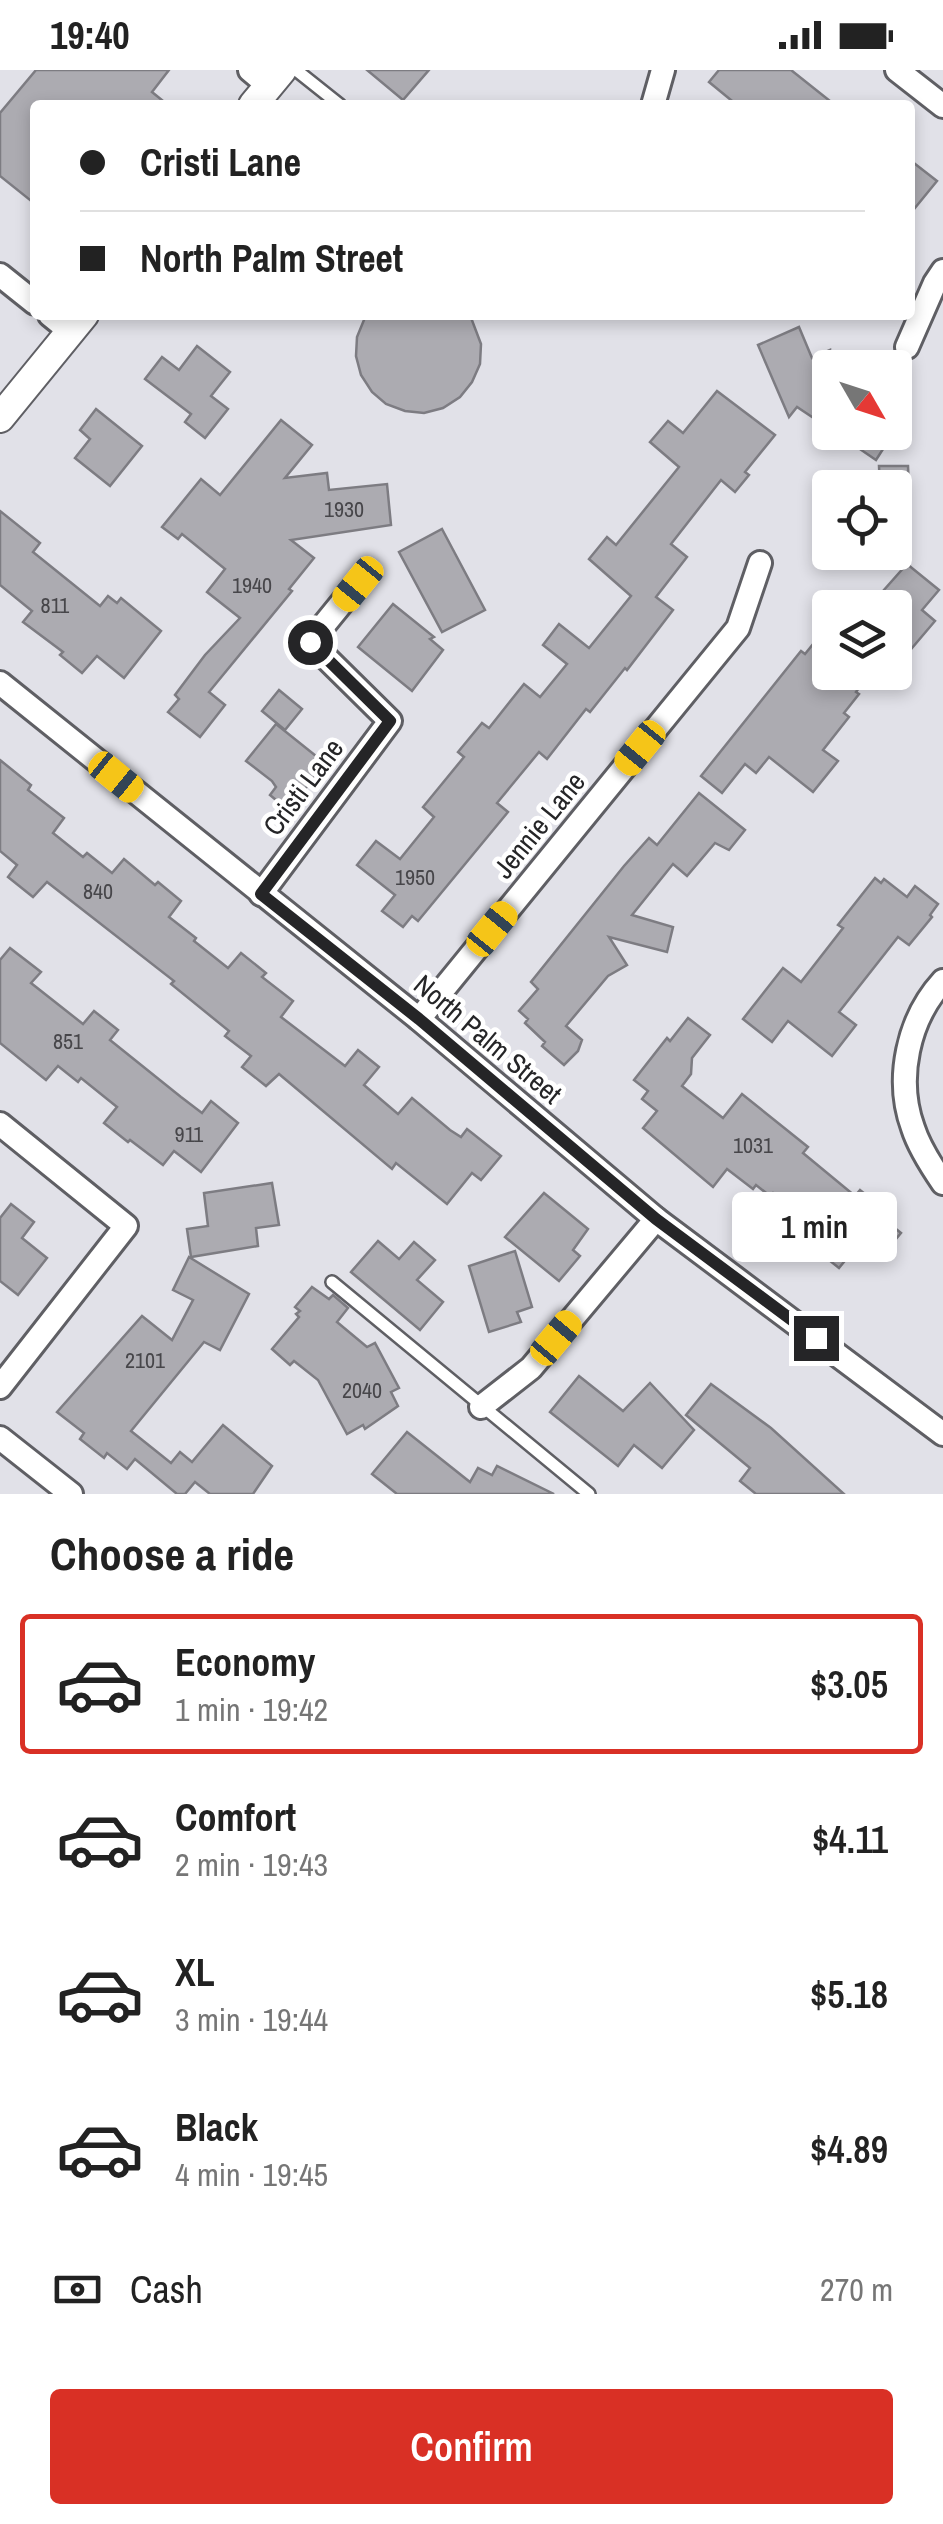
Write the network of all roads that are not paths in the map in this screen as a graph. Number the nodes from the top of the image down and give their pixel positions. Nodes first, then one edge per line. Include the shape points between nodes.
1 (296, 70) edge
2 (663, 70) edge
3 (897, 70) edge
4 (334, 100) edge
5 (654, 100) edge
6 (943, 106) edge
7 (943, 272) edge
8 (0, 275) edge
9 (30, 299) edge
10 (68, 321) edge
11 (907, 347) dead end
12 (0, 418) edge
13 (760, 563) dead end
14 (358, 584) dead end
15 (0, 683) edge
16 (261, 894) junction
17 (943, 982) edge
18 (419, 1019) junction
19 (0, 1124) edge
20 (943, 1183) edge
21 (656, 1219) junction
22 (332, 1282) dead end
23 (0, 1387) edge
24 (481, 1407) junction
25 (943, 1434) edge
26 (0, 1438) edge
27 (71, 1494) edge
28 (590, 1494) edge

1 - 4 lane
2 - 5 street
3 - 6 street
7 - 11 street
8 - 9 street
10 - 12 street
13 - 18 street, Jennie Lane via 738,628
14 - 16 street, Cristi Lane via 310,642 390,721
15 - 16 street, North Palm Street
16 - 18 street, North Palm Street
17 - 20 street via 910,1038 904,1078 912,1127
18 - 21 street, North Palm Street
19 - 23 street via 126,1226
21 - 24 street via 532,1368
21 - 25 street, North Palm Street
22 - 24 lane
24 - 28 lane
26 - 27 street

